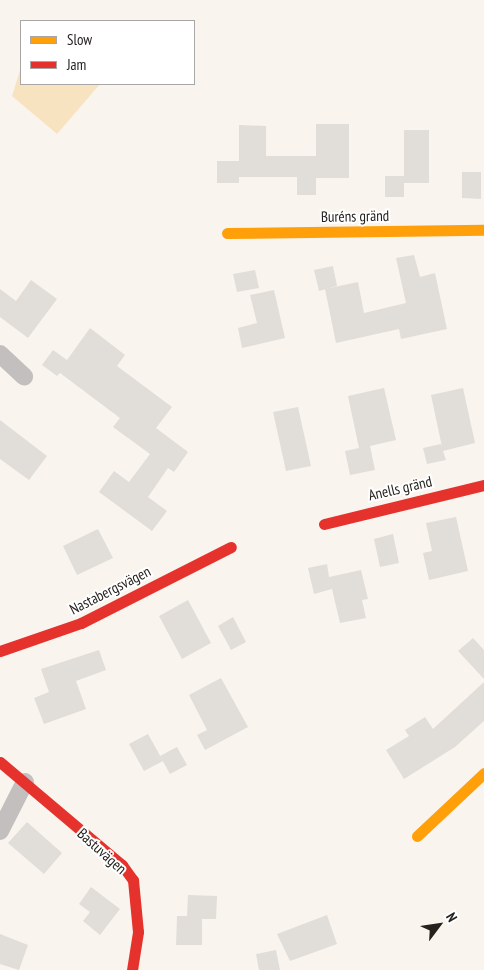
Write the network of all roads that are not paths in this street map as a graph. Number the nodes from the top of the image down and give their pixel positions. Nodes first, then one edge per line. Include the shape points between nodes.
1 (484, 230) edge
2 (226, 233) dead end
3 (0, 354) edge
4 (24, 376) dead end
5 (484, 485) edge
6 (324, 524) dead end
7 (231, 547) dead end
8 (0, 651) edge
9 (0, 762) edge
10 (484, 773) edge
11 (25, 782) junction
12 (0, 831) edge
13 (417, 836) dead end
14 (132, 970) edge

1 - 2 street, Buréns gränd
3 - 4 street
5 - 6 street, Anells gränd
7 - 8 street, Nastabergsvägen via 81,623
9 - 11 street, Bastuvägen
10 - 13 street
11 - 12 street
11 - 14 street, Bastuvägen via 122,865 133,880 138,932

